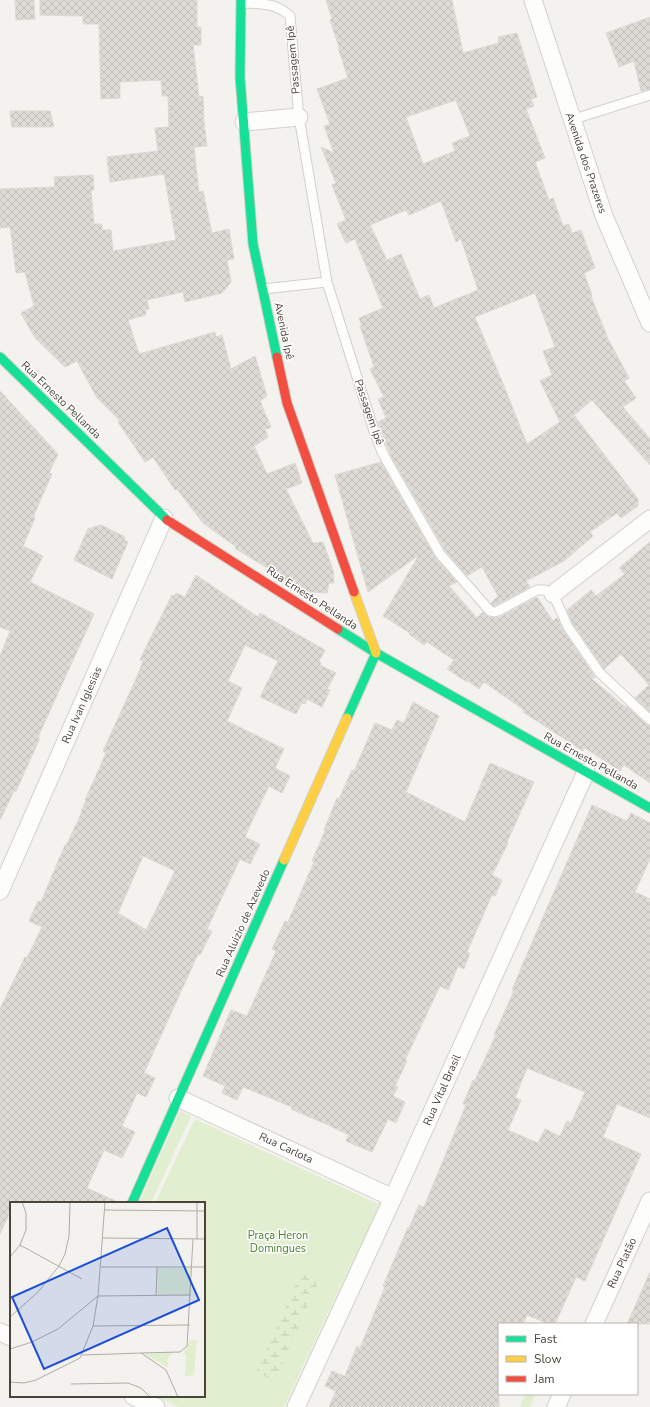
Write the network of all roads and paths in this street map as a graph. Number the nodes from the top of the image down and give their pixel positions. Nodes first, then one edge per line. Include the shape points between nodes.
1 (533, 0) edge
2 (241, 1) edge
3 (650, 95) edge
4 (298, 112) junction
5 (571, 120) junction
6 (244, 122) junction
7 (327, 282) junction
8 (263, 289) junction
9 (650, 323) edge
10 (0, 357) edge
11 (164, 518) junction
12 (650, 519) edge
13 (553, 594) junction
14 (376, 653) junction
15 (650, 720) edge
16 (586, 772) junction
17 (650, 808) edge
18 (0, 891) edge
19 (178, 1098) junction
20 (393, 1198) junction
21 (650, 1201) edge
22 (132, 1202) edge
23 (594, 1323) edge
24 (0, 1332) edge
25 (10, 1337) edge
26 (562, 1395) edge
27 (135, 1397) edge
28 (156, 1407) edge
29 (296, 1407) edge
30 (556, 1407) edge

1 - 5 street, Avenida dos Prazeres
2 - 4 lane, Passagem Ipê via 274,6 290,16
2 - 6 street, Avenida Ipê via 240,77
3 - 5 lane
4 - 6 street
4 - 7 lane, Passagem Ipê
5 - 9 street, Avenida dos Prazeres via 604,216
6 - 8 street, Avenida Ipê via 253,244
7 - 8 lane
7 - 13 lane, Passagem Ipê via 375,434 440,554 490,611 498,611 537,590
8 - 14 street, Avenida Ipê via 288,403
10 - 11 street, Rua Ernesto Pellanda
11 - 14 street, Rua Ernesto Pellanda
11 - 18 street, Rua Ivan Iglesias
12 - 13 street
13 - 15 lane via 568,627 599,672
14 - 16 street, Rua Ernesto Pellanda
14 - 19 street, Rua Aluizio de Azevedo
16 - 17 street, Rua Ernesto Pellanda
16 - 20 street, Rua Vital Brasil
19 - 20 street, Rua Carlota
19 - 22 street, Rua Aluizio de Azevedo
20 - 29 street, Rua Vital Brasil
21 - 23 street, Rua Platão
24 - 25 street
26 - 30 street
27 - 28 street

